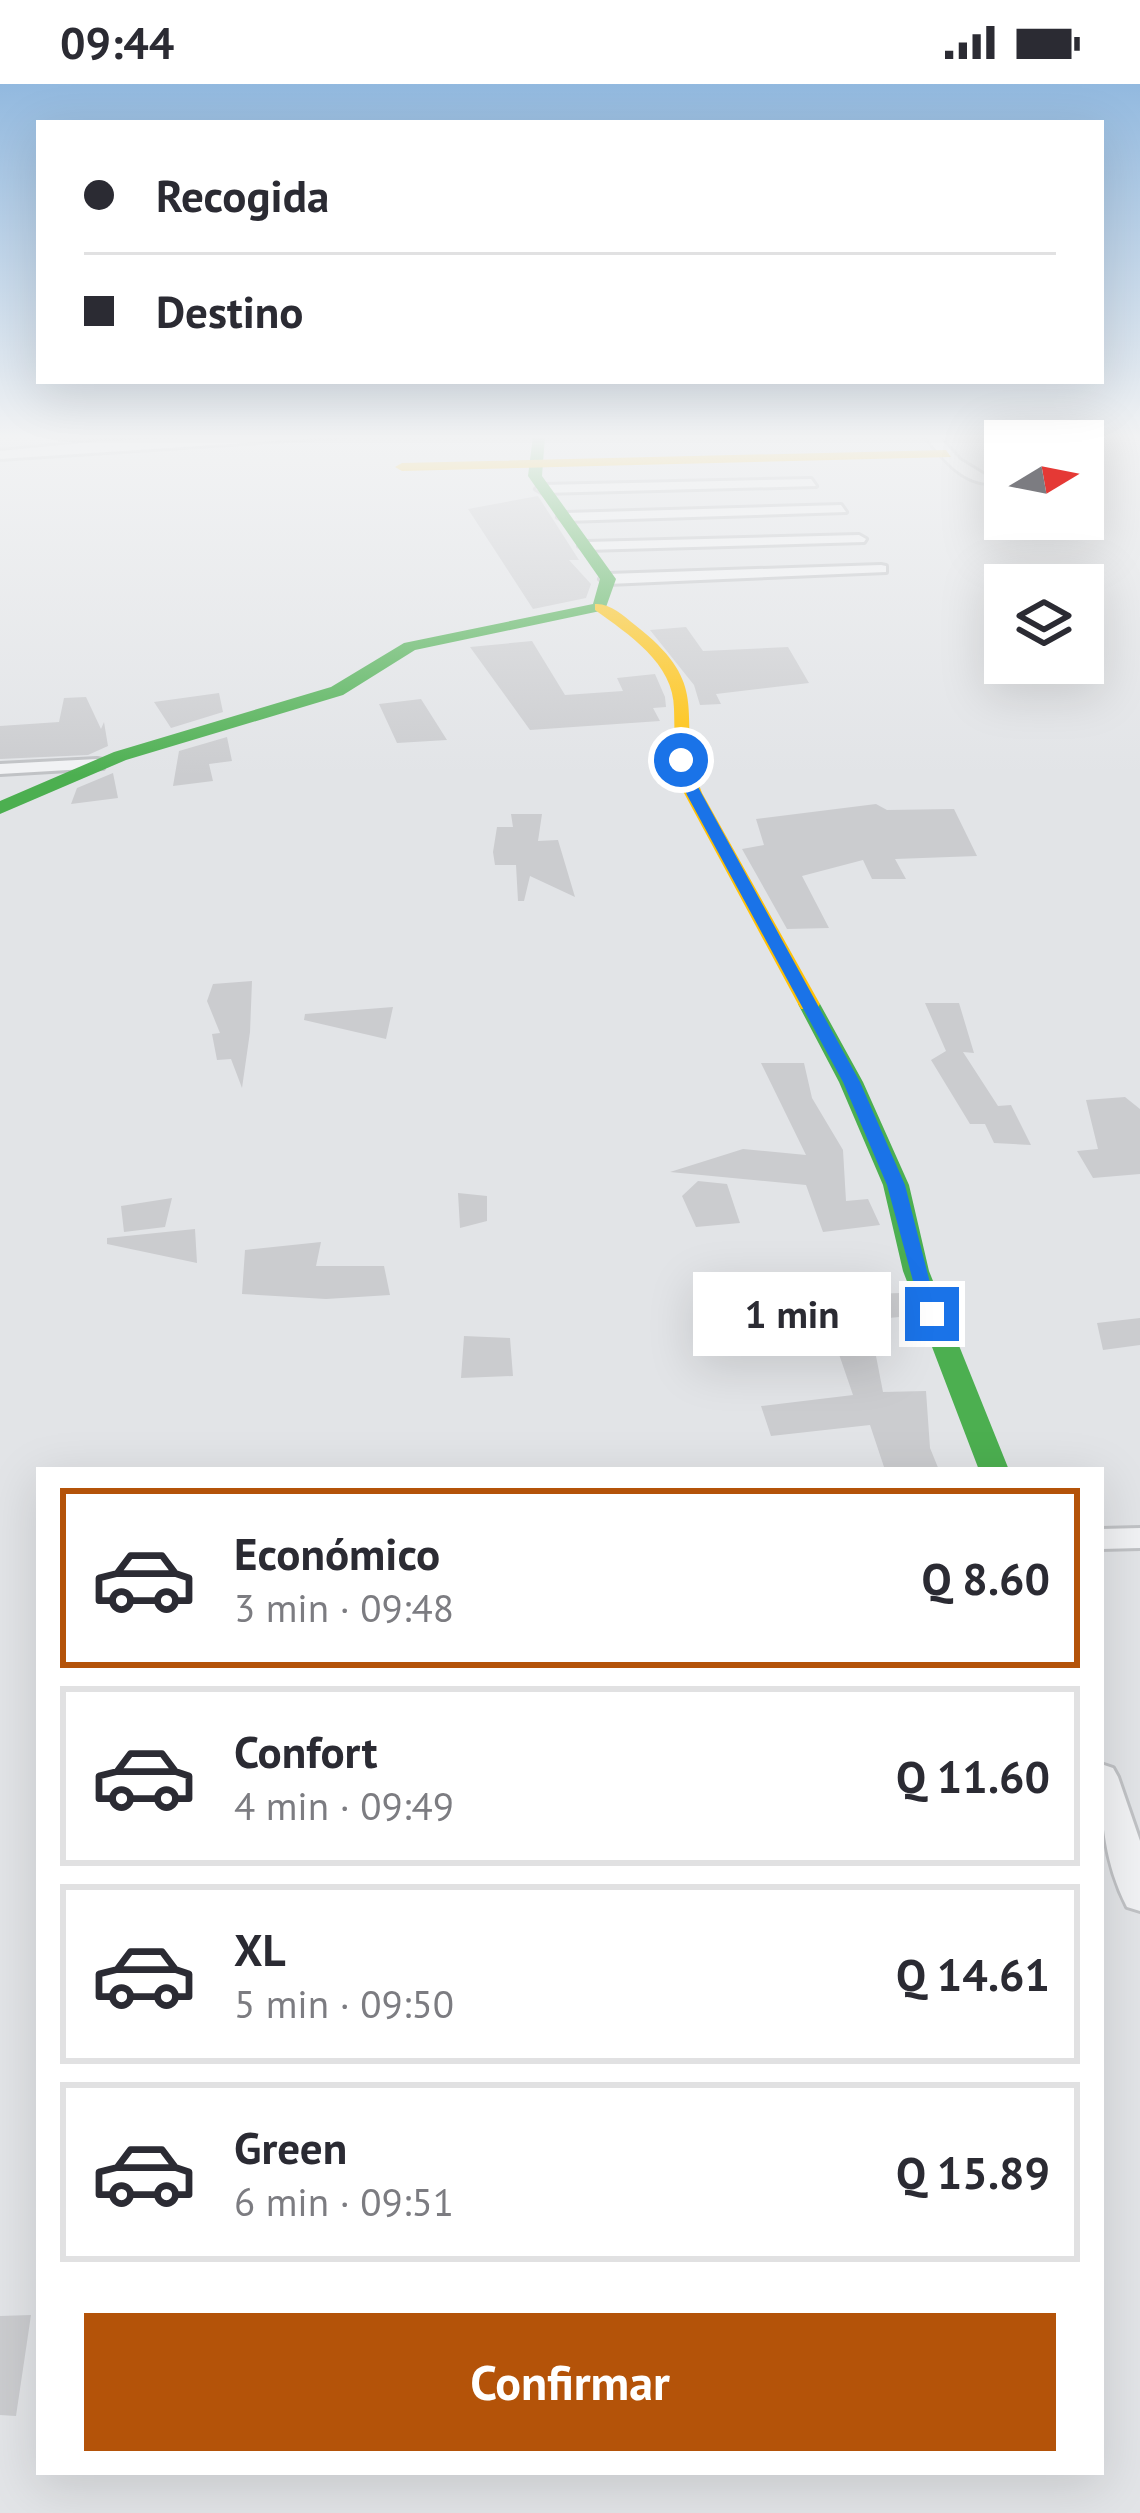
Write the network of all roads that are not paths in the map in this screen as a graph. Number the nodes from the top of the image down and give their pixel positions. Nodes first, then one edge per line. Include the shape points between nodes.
1 (587, 549) edge
2 (881, 569) dead end
3 (604, 593) junction
4 (97, 764) junction
5 (0, 770) edge
6 (0, 808) edge
7 (993, 1467) edge
8 (1140, 1538) edge
9 (1104, 1539) edge
10 (1104, 1786) edge
11 (1140, 1896) edge

1 - 3 street
2 - 3 street
3 - 4 street via 410,646 337,691
3 - 7 street via 653,647 677,689 685,708 681,760 694,795 851,1082 896,1185 916,1271
4 - 5 street
4 - 6 street
8 - 9 street
10 - 11 street

